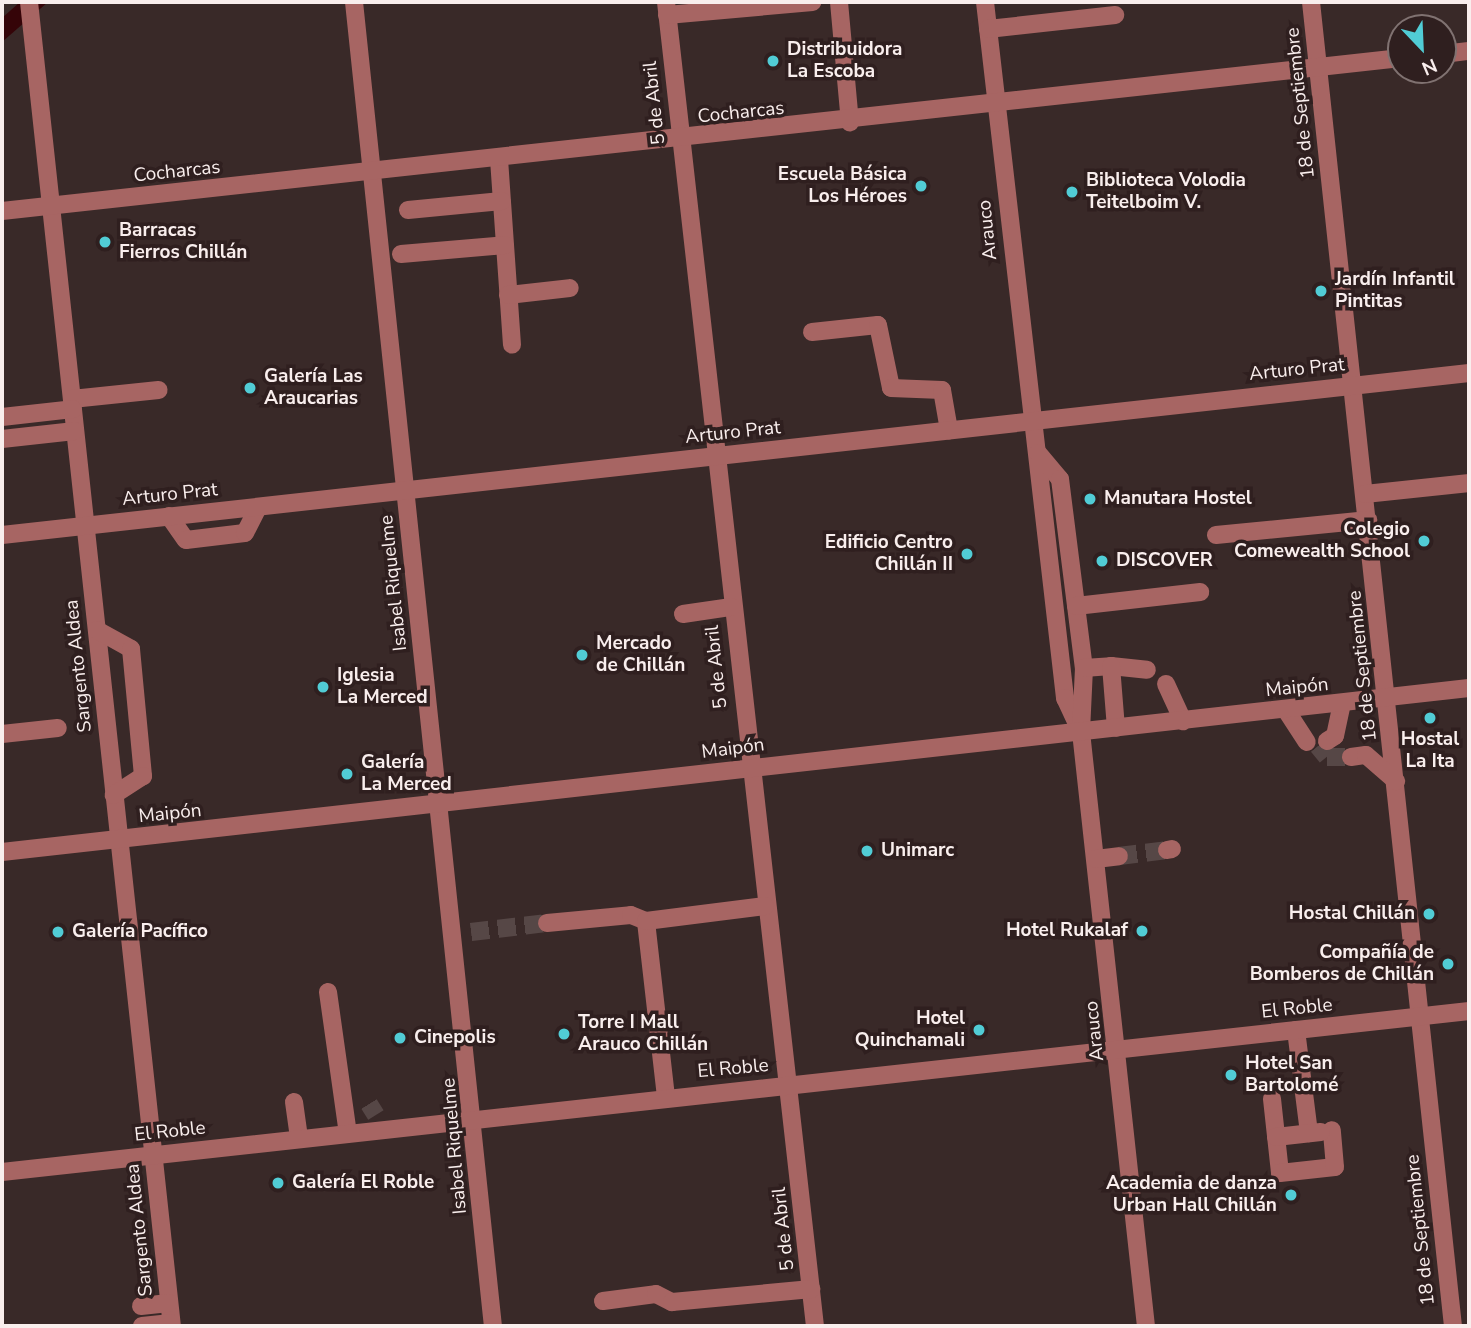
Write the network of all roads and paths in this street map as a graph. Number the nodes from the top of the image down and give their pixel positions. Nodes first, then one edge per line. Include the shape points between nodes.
1 (29, 2) edge
2 (354, 2) edge
3 (812, 2) edge
4 (839, 2) edge
5 (985, 2) edge
6 (1311, 2) edge
7 (666, 9) edge
8 (1115, 15) dead end
9 (988, 29) junction
10 (1387, 60) edge
11 (1318, 68) junction
12 (996, 104) junction
13 (850, 122) junction
14 (680, 141) junction
15 (499, 159) junction
16 (372, 173) junction
17 (502, 201) junction
18 (51, 206) junction
19 (408, 210) dead end
20 (2, 211) edge
21 (505, 245) junction
22 (401, 254) dead end
23 (570, 288) dead end
24 (508, 295) junction
25 (812, 332) dead end
26 (512, 345) dead end
27 (1469, 373) edge
28 (1353, 385) junction
29 (159, 390) dead end
30 (72, 404) junction
31 (2, 417) edge
32 (1034, 420) junction
33 (949, 430) junction
34 (75, 431) junction
35 (2, 439) edge
36 (1038, 453) junction
37 (715, 457) junction
38 (1469, 483) edge
39 (405, 490) junction
40 (1365, 494) junction
41 (258, 507) junction
42 (169, 516) junction
43 (1368, 520) junction
44 (85, 525) junction
45 (2, 534) edge
46 (1216, 535) dead end
47 (1052, 580) junction
48 (1200, 592) dead end
49 (1076, 606) junction
50 (731, 607) junction
51 (683, 614) dead end
52 (97, 631) junction
53 (1111, 666) junction
54 (1147, 670) dead end
55 (1078, 671) junction
56 (1166, 684) dead end
57 (1469, 688) edge
58 (1388, 699) junction
59 (1342, 704) junction
60 (1286, 710) junction
61 (1183, 721) junction
62 (58, 728) dead end
63 (1116, 728) junction
64 (1081, 732) junction
65 (2, 734) edge
66 (1327, 741) dead end
67 (1307, 742) tunnel mouth
68 (1351, 757) tunnel mouth
69 (749, 769) junction
70 (1396, 781) junction
71 (114, 795) junction
72 (438, 806) junction
73 (119, 840) junction
74 (2, 852) edge
75 (1119, 856) tunnel mouth
76 (1096, 859) junction
77 (765, 906) junction
78 (646, 920) junction
79 (547, 923) tunnel mouth
80 (328, 992) dead end
81 (1469, 1011) edge
82 (1420, 1017) junction
83 (1296, 1030) junction
84 (1150, 1035) dead end
85 (1236, 1037) junction
86 (475, 1040) dead end
87 (1118, 1050) junction
88 (790, 1085) junction
89 (666, 1097) junction
90 (1272, 1099) dead end
91 (295, 1102) dead end
92 (473, 1116) junction
93 (1309, 1133) junction
94 (348, 1134) junction
95 (1276, 1137) junction
96 (299, 1139) junction
97 (153, 1155) junction
98 (2, 1172) edge
99 (811, 1289) junction
100 (603, 1301) dead end
101 (169, 1303) junction
102 (141, 1306) dead end
103 (172, 1325) edge
104 (142, 1326) edge
105 (493, 1326) edge
106 (815, 1326) edge
107 (1146, 1326) edge
108 (1453, 1326) edge

1 - 18 street, Sargento Aldea
2 - 16 street, Isabel Riquelme
3 - 7 street
4 - 13 street
5 - 9 street, Arauco
6 - 11 street, 18 de Septiembre
7 - 14 street, 5 de Abril
8 - 9 street
9 - 12 street, Arauco
10 - 11 street, Cocharcas
11 - 12 street, Cocharcas
11 - 28 street, 18 de Septiembre
12 - 13 street, Cocharcas
12 - 32 street, Arauco
13 - 14 street, Cocharcas
14 - 15 street, Cocharcas
14 - 37 street, 5 de Abril
15 - 16 street, Cocharcas
15 - 17 street
16 - 18 street, Cocharcas
16 - 39 street, Isabel Riquelme
17 - 19 street
17 - 21 street
18 - 20 street, Cocharcas
18 - 30 street, Sargento Aldea
21 - 22 street
21 - 24 street
23 - 24 street
24 - 26 street
25 - 33 street via 878,325 891,388 942,390
27 - 28 street, Arturo Prat
28 - 32 street, Arturo Prat
28 - 40 street, 18 de Septiembre
29 - 30 street
30 - 31 street
30 - 34 street, Sargento Aldea
32 - 33 street, Arturo Prat
32 - 36 street, Arauco
33 - 37 street, Arturo Prat
34 - 35 street
34 - 44 street, Sargento Aldea
36 - 47 street, Arauco
36 - 49 street, Arauco via 1060,479
37 - 39 street, Arturo Prat
37 - 50 street, 5 de Abril
38 - 40 street
39 - 41 street, Arturo Prat
39 - 72 street, Isabel Riquelme
40 - 43 street, 18 de Septiembre
41 - 42 street, Arturo Prat
41 - 42 street via 245,533 186,540
42 - 44 street, Arturo Prat
43 - 46 street
43 - 58 street, 18 de Septiembre
44 - 45 street, Arturo Prat
44 - 52 street, Sargento Aldea
47 - 55 street via 1063,605
47 - 64 street, Arauco via 1066,706
48 - 49 street
49 - 55 street, Arauco
50 - 51 street
50 - 69 street, 5 de Abril
52 - 71 street, Sargento Aldea
52 - 71 street via 131,649 143,776
53 - 54 street
53 - 55 street
53 - 63 street
55 - 64 street, Arauco
56 - 61 street
57 - 58 street, Maipón
58 - 59 street, Maipón
58 - 70 street, 18 de Septiembre
59 - 60 street, Maipón
59 - 66 street via 1335,736
60 - 61 street, Maipón
60 - 67 street
61 - 63 street, Maipón
62 - 65 street
63 - 64 street, Maipón
64 - 69 street, Maipón
64 - 76 street, Arauco
68 - 70 street via 1366,755
69 - 72 street, Maipón
69 - 77 street, 5 de Abril
70 - 82 street, 18 de Septiembre
71 - 73 street, Sargento Aldea
72 - 73 street, Maipón
72 - 92 street, Isabel Riquelme via 462,933
73 - 74 street, Maipón
73 - 97 street, Sargento Aldea
75 - 76 street
76 - 87 street, Arauco
77 - 78 street
77 - 88 street, 5 de Abril
78 - 79 street via 631,915
78 - 89 street
80 - 94 street
81 - 82 street, El Roble
82 - 83 street, El Roble
82 - 108 street, 18 de Septiembre
83 - 85 street, El Roble
83 - 93 street
84 - 85 street via 1210,1029
85 - 87 street, El Roble
86 - 92 street via 480,1087
87 - 88 street, El Roble
87 - 107 street, Arauco
88 - 89 street, El Roble
88 - 99 street, 5 de Abril
89 - 92 street, El Roble
90 - 95 street
91 - 96 street
92 - 94 street, El Roble via 372,1124
92 - 105 street, Isabel Riquelme
93 - 95 street
93 - 95 street via 1337,1130 1335,1167 1280,1173
94 - 96 street, El Roble
96 - 97 street, El Roble
97 - 98 street, El Roble
97 - 101 street, Sargento Aldea
99 - 100 street
99 - 106 street, 5 de Abril
101 - 102 street
101 - 103 street, Sargento Aldea
103 - 104 street

